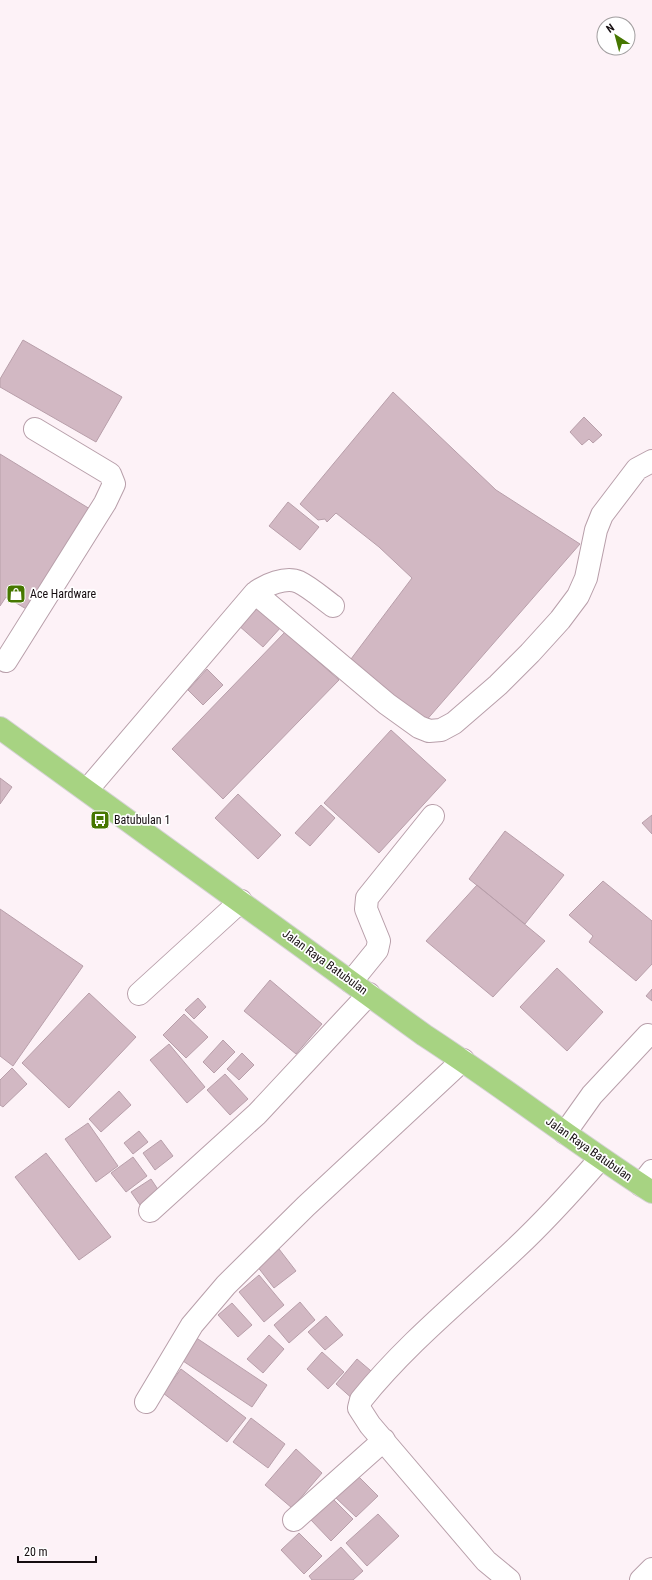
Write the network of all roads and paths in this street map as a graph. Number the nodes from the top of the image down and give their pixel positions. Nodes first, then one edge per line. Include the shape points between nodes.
1 (34, 429) dead end
2 (652, 461) edge
3 (255, 593) junction
4 (333, 606) dead end
5 (2, 663) edge
6 (0, 728) edge
7 (87, 790) junction
8 (433, 816) dead end
9 (241, 901) junction
10 (351, 982) junction
11 (139, 994) dead end
12 (369, 994) junction
13 (648, 1035) dead end
14 (463, 1060) junction
15 (565, 1133) junction
16 (600, 1159) junction
17 (648, 1183) edge
18 (150, 1212) dead end
19 (146, 1402) dead end
20 (384, 1440) junction
21 (294, 1520) dead end
22 (652, 1569) edge
23 (509, 1580) edge
24 (641, 1580) edge

1 - 5 street via 110,474 114,484 105,503
2 - 3 street via 637,469 602,515 596,530 586,578 578,596 560,620 498,685 454,723 440,730 428,731 419,727 387,704
3 - 4 street via 278,581 298,581
3 - 7 street
6 - 7 highway, Jalan Raya Batubulan
7 - 9 highway, Jalan Raya Batubulan
8 - 10 street via 367,898 366,909 379,941 377,950
9 - 10 highway, Jalan Raya Batubulan
9 - 11 street
10 - 12 highway, Jalan Raya Batubulan
12 - 14 highway, Jalan Raya Batubulan
12 - 18 street via 256,1114
13 - 15 street via 592,1095
14 - 15 highway, Jalan Raya Batubulan
14 - 19 street via 306,1206 226,1285 192,1325
15 - 16 highway, Jalan Raya Batubulan
16 - 17 highway, Jalan Raya Batubulan
16 - 20 street via 565,1199 406,1350 361,1400 361,1412
20 - 21 street
20 - 23 street via 486,1561
22 - 24 street

